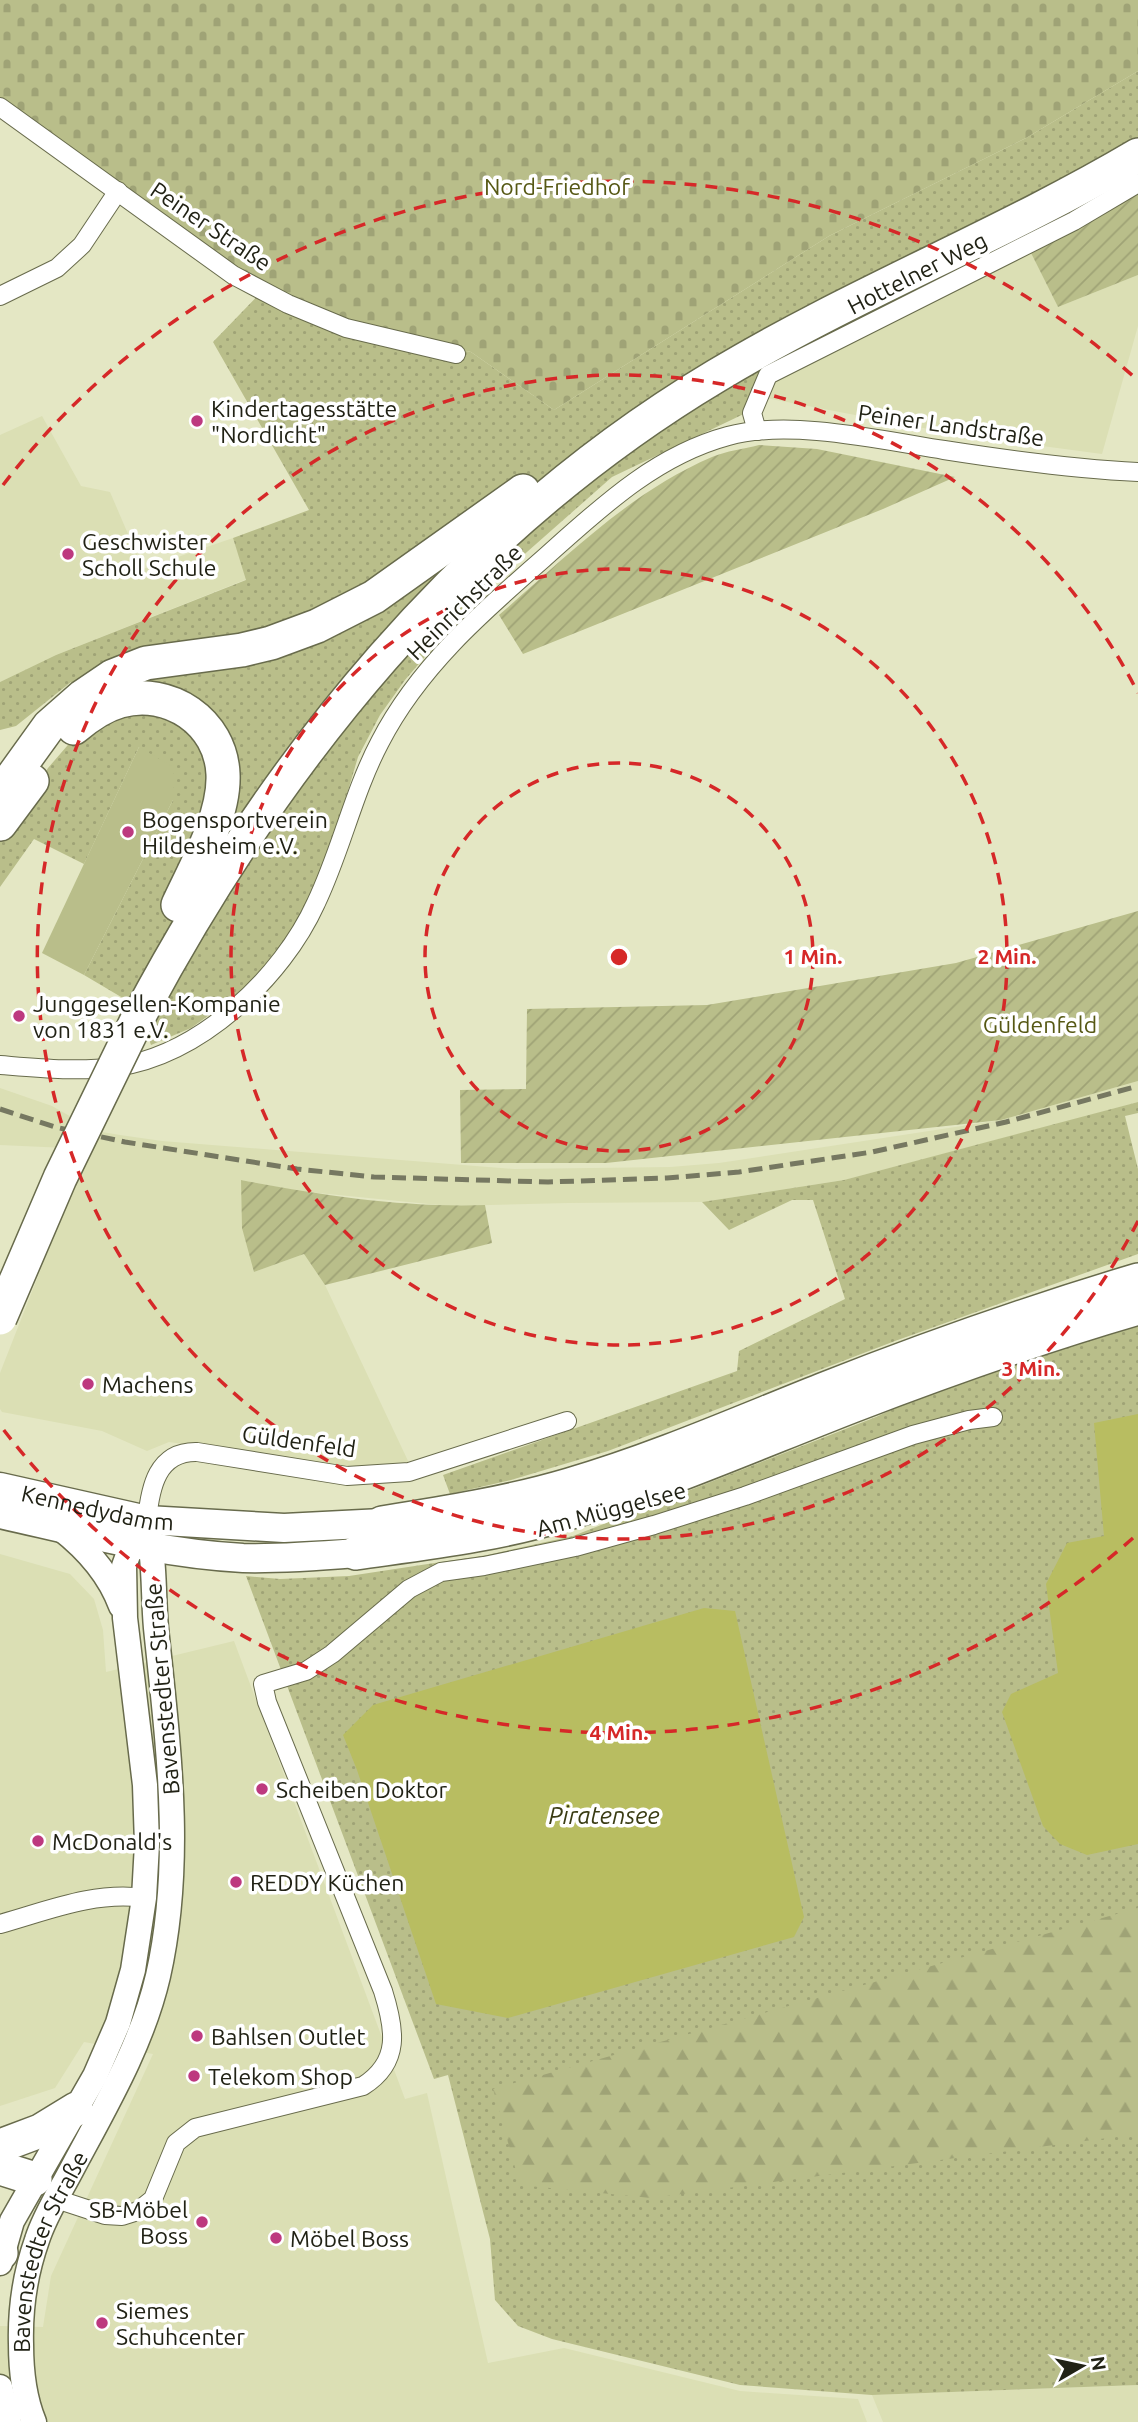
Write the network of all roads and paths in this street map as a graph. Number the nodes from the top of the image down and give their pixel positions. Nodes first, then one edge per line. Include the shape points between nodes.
1 (0, 107) edge
2 (1138, 133) edge
3 (1138, 155) edge
4 (1138, 183) edge
5 (118, 191) junction
6 (0, 296) edge
7 (456, 354) dead end
8 (757, 431) junction
9 (584, 455) junction
10 (1138, 472) edge
11 (513, 499) junction
12 (49, 726) junction
13 (0, 750) edge
14 (0, 794) edge
15 (0, 824) edge
16 (178, 905) junction
17 (128, 1016) junction
18 (0, 1065) edge
19 (0, 1272) edge
20 (1138, 1280) edge
21 (1138, 1308) edge
22 (0, 1318) edge
23 (993, 1417) dead end
24 (567, 1421) dead end
25 (0, 1487) edge
26 (0, 1514) edge
27 (382, 1523) joint
28 (60, 1528) junction
29 (144, 1537) junction
30 (356, 1553) joint
31 (125, 1618) junction
32 (144, 1898) junction
33 (0, 1924) edge
34 (76, 2109) junction
35 (0, 2146) edge
36 (0, 2168) edge
37 (29, 2191) edge
38 (0, 2254) edge
39 (0, 2387) edge
40 (24, 2421) edge

1 - 5 street, Peiner Straße
2 - 9 highway via 1060,179 757,332 658,391
3 - 9 highway via 1013,225 767,347
4 - 8 street, Hottelner Weg via 1074,221 768,374 752,413
5 - 6 street via 82,246 57,268
5 - 7 street, Peiner Straße via 233,275 288,304 346,328
8 - 10 street, Peiner Landstraße via 855,435 1038,463
8 - 18 street, Heinrichstraße via 728,436 678,456 620,491 482,612 434,662 381,738 303,930 246,999 202,1033 144,1060 86,1069
9 - 11 highway
9 - 17 highway via 442,592 365,678 295,769
11 - 12 highway via 374,597 338,616 261,645 168,658 128,669 82,696
11 - 16 highway via 421,586 312,713
12 - 13 highway
12 - 14 highway
15 - 16 highway via 60,743 93,713 133,698 177,705 211,735 223,774 219,806
16 - 17 highway
17 - 19 highway via 44,1168
17 - 22 highway, bridge
20 - 27 highway via 977,1332 637,1463 486,1506
21 - 30 highway via 972,1362 562,1515 478,1535
23 - 37 street, Am Müggelsee via 913,1435 654,1525 575,1547 441,1572 409,1589 306,1671 263,1684 383,1991 393,2043 386,2063 362,2086 195,2127 176,2143 153,2199 138,2211 105,2215
24 - 29 street, Güldenfeld via 409,1472 346,1476 183,1453 164,1462 158,1473
25 - 29 main road, Kennedydamm
26 - 28 main road, Kennedydamm
27 - 29 main road, Kennedydamm via 284,1528 196,1524
28 - 29 main road, Kennedydamm
28 - 31 street via 103,1571
29 - 30 main road via 241,1558
29 - 31 street, Bavenstedter Straße via 124,1566
29 - 37 street, Bavenstedter Straße via 171,1785 169,1900 158,1976 118,2084
31 - 32 street, Bavenstedter Straße via 145,1785
32 - 33 street via 86,1900
32 - 34 street, Bavenstedter Straße via 133,1970 118,2023
34 - 35 highway via 40,2131
34 - 37 street, Bavenstedter Straße
36 - 37 highway
37 - 38 street, Bavenstedter Straße
37 - 40 street, Bavenstedter Straße via 36,2242 20,2314
39 - 40 street, Bavenstedter Straße

